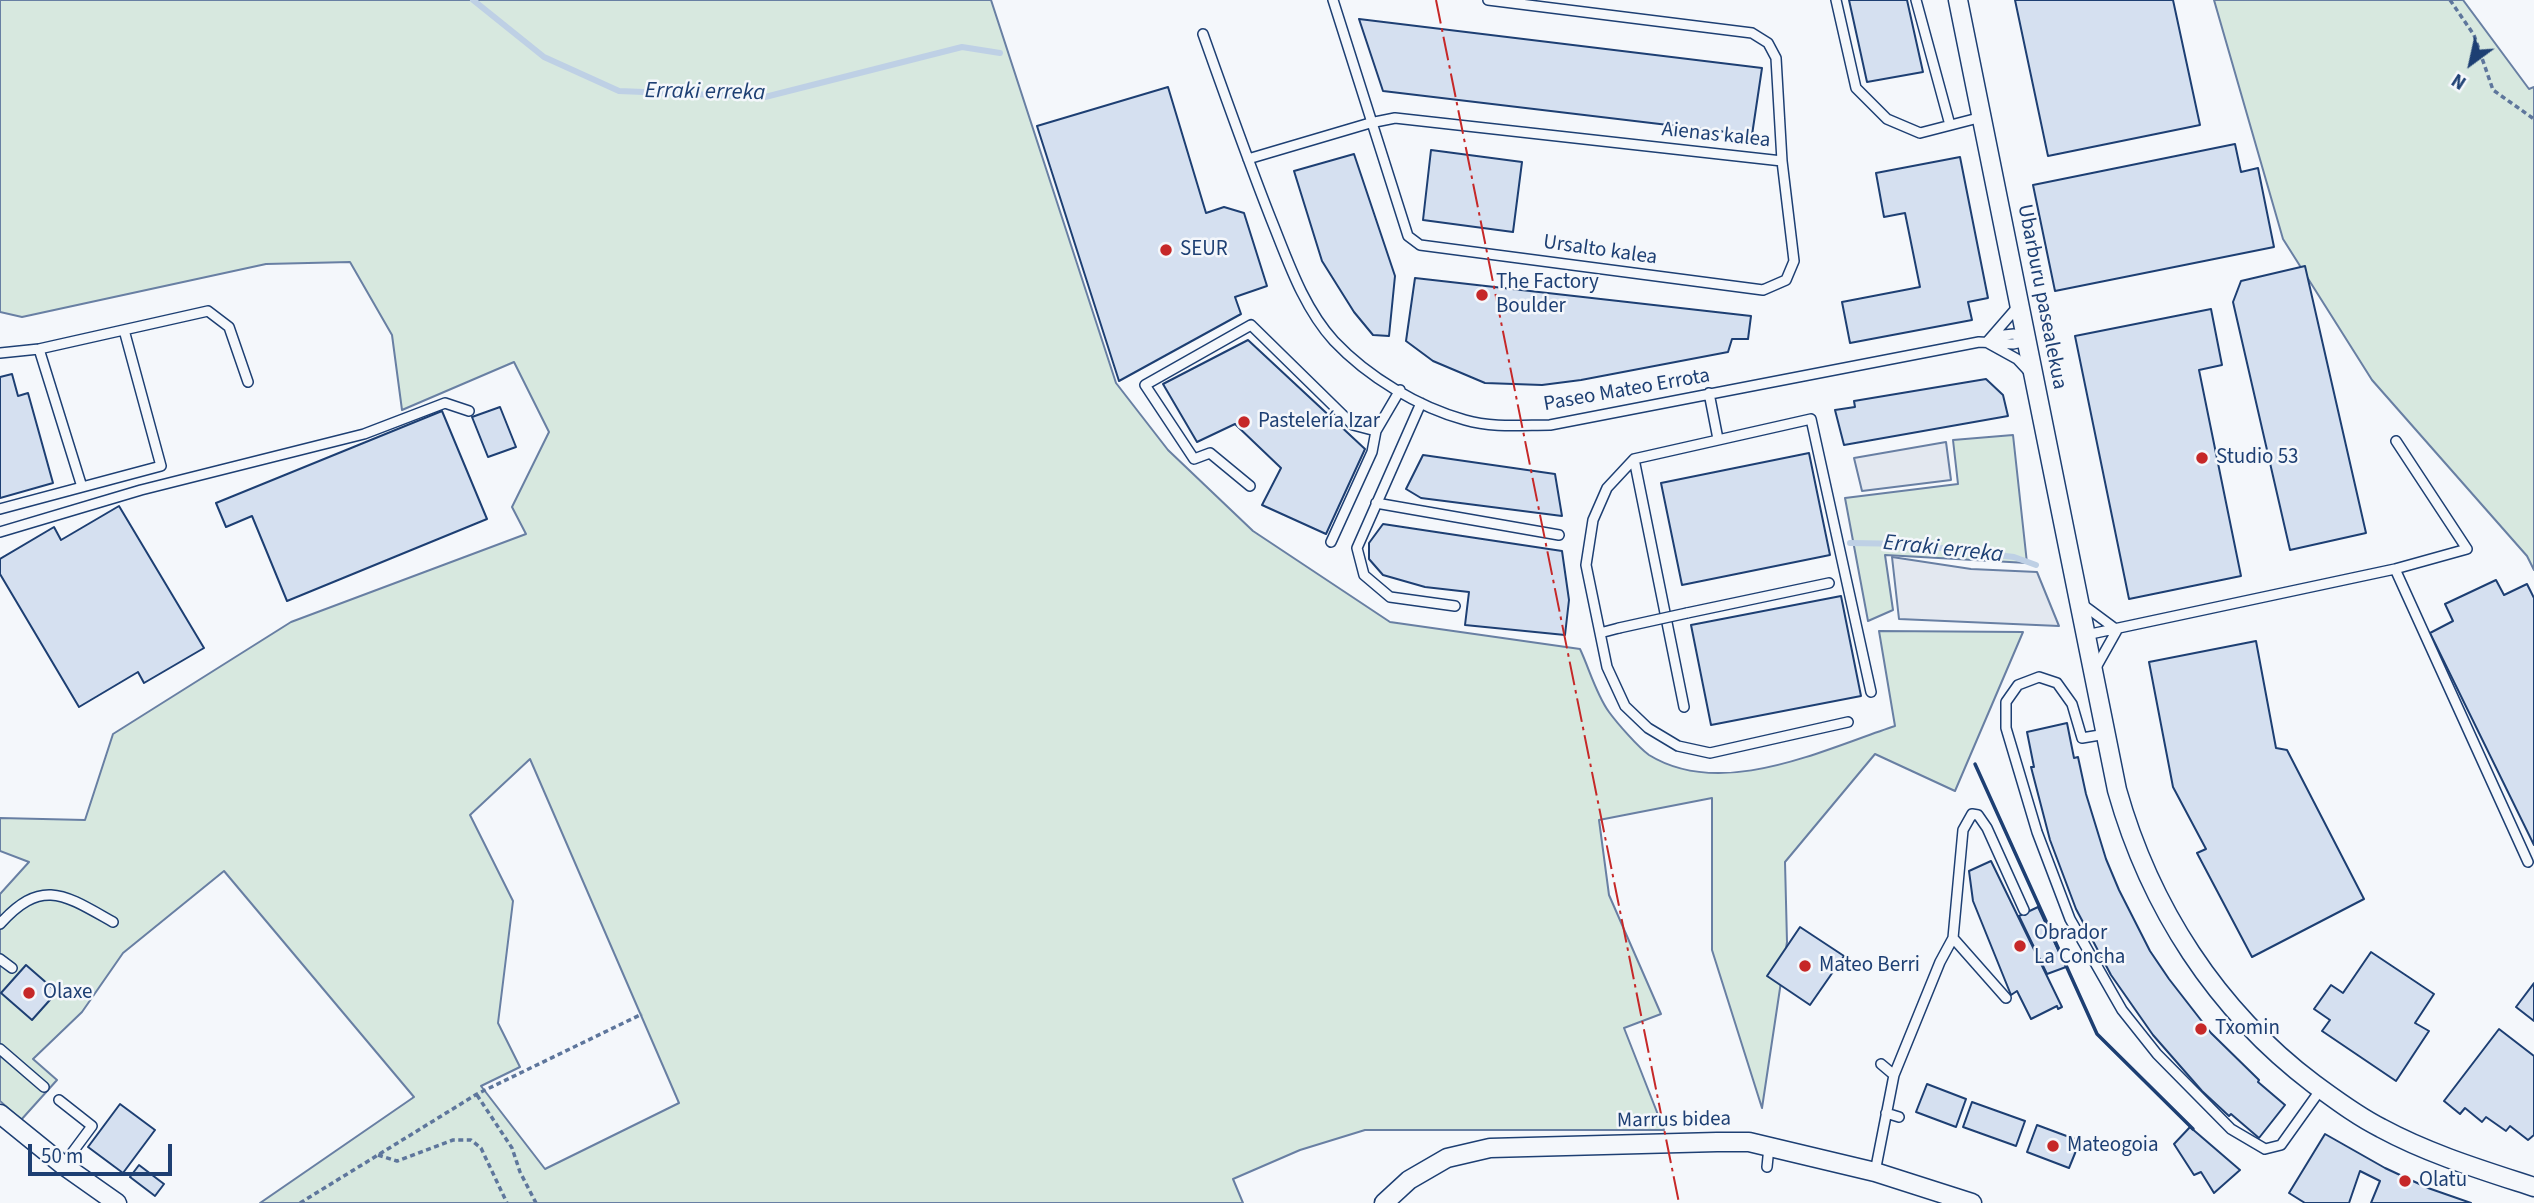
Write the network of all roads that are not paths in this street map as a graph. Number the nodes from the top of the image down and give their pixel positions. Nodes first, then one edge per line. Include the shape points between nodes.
1 (1333, 0) edge
2 (1488, 0) edge
3 (1836, 0) edge
4 (1916, 0) edge
5 (1958, 0) edge
6 (1203, 34) dead end
7 (1982, 117) junction
8 (1370, 123) junction
9 (1950, 125) junction
10 (1248, 159) junction
11 (1782, 161) junction
12 (2020, 304) junction
13 (124, 330) junction
14 (1991, 339) junction
15 (2027, 341) junction
16 (39, 349) junction
17 (0, 353) edge
18 (2034, 378) junction
19 (248, 383) dead end
20 (1400, 390) junction
21 (1709, 393) junction
22 (1421, 403) junction
23 (469, 411) dead end
24 (1377, 431) junction
25 (1718, 439) junction
26 (2396, 441) dead end
27 (1634, 458) junction
28 (1250, 486) dead end
29 (82, 487) junction
30 (1376, 503) junction
31 (0, 509) edge
32 (0, 532) edge
33 (1559, 535) dead end
34 (1331, 542) dead end
35 (2395, 569) junction
36 (1829, 583) dead end
37 (2080, 602) junction
38 (1455, 607) dead end
39 (2118, 630) junction
40 (1600, 633) junction
41 (2086, 635) junction
42 (2093, 671) junction
43 (1871, 692) dead end
44 (1684, 707) dead end
45 (1848, 722) dead end
46 (2106, 734) junction
47 (2528, 862) dead end
48 (2024, 910) dead end
49 (113, 922) dead end
50 (0, 924) edge
51 (1953, 938) junction
52 (0, 959) edge
53 (12, 968) dead end
54 (2006, 998) dead end
55 (0, 1049) edge
56 (1881, 1064) dead end
57 (1894, 1075) junction
58 (44, 1087) dead end
59 (2322, 1089) junction
60 (59, 1100) dead end
61 (1886, 1113) junction
62 (0, 1114) edge
63 (1899, 1117) dead end
64 (1769, 1147) junction
65 (63, 1166) junction
66 (1767, 1167) dead end
67 (1875, 1172) junction
68 (2534, 1187) edge
69 (117, 1203) edge
70 (1384, 1203) edge
71 (1972, 1203) edge

1 - 8 lane, Ursalto kalea
2 - 11 lane, Aienas kalea via 1752,33 1768,43 1776,58
3 - 9 lane via 1856,88 1887,119 1920,133
4 - 9 lane
5 - 7 street, Ubarburu pasealekua
6 - 10 lane, Paseo Mateo Errota
7 - 9 lane
7 - 12 street, Ubarburu pasealekua
8 - 10 lane
8 - 11 lane, Aienas kalea via 1395,118
8 - 11 lane, Ursalto kalea via 1408,236 1420,245 1763,290 1786,280 1794,261
10 - 20 lane, Paseo Mateo Errota via 1303,295 1334,341 1375,376
12 - 14 lane
12 - 15 street, Ubarburu pasealekua
13 - 16 lane
13 - 19 lane via 208,312 229,327
13 - 29 lane via 161,466
14 - 15 lane, Paseo Mateo Errota via 2013,344
14 - 18 lane
14 - 21 lane, Paseo Mateo Errota
15 - 18 street, Ubarburu pasealekua
16 - 17 lane
16 - 29 lane
18 - 37 street, Ubarburu pasealekua
20 - 22 lane, Paseo Mateo Errota
20 - 24 lane
21 - 22 lane, Paseo Mateo Errota via 1550,425 1466,421
21 - 25 lane
22 - 30 lane
23 - 32 lane via 445,403 364,434 141,490
24 - 28 lane via 1353,425 1251,326 1145,385 1194,459 1210,453
24 - 34 lane
25 - 27 lane
25 - 43 lane via 1811,419
26 - 35 lane via 2467,549
27 - 40 lane via 1607,488 1593,520 1586,565
27 - 44 lane
29 - 31 lane
30 - 33 lane
30 - 38 lane via 1357,548 1364,575 1390,597
35 - 39 lane
35 - 47 lane
36 - 40 lane, bridge
37 - 39 lane
37 - 41 street, Ubarburu pasealekua
39 - 41 lane
39 - 42 lane
40 - 45 lane via 1607,667 1625,706 1648,728 1678,746 1710,753
41 - 42 street, Ubarburu pasealekua
42 - 46 street, Ubarburu pasealekua
46 - 59 street, Ubarburu pasealekua via 2137,853 2188,950 2253,1032
46 - 59 lane via 2081,738 2072,704 2057,682 2039,677 2018,685 2006,702 2006,728 2037,832 2070,919 2122,1010 2157,1055 2231,1129 2265,1149 2281,1145
48 - 51 lane via 1987,828 1972,814 1963,830
49 - 50 lane via 72,898 38,894 17,905
51 - 54 lane
51 - 57 lane
52 - 53 lane
55 - 58 lane
56 - 57 lane
57 - 61 lane
59 - 68 street, Ubarburu pasealekua via 2402,1139
60 - 65 lane via 92,1126
61 - 63 lane
61 - 67 lane
62 - 65 street
64 - 66 lane
64 - 67 street, Marrus bidea
64 - 70 street, Marrus bidea via 1717,1142 1490,1148 1447,1158 1409,1180
65 - 69 street
67 - 71 street, Marrus bidea

